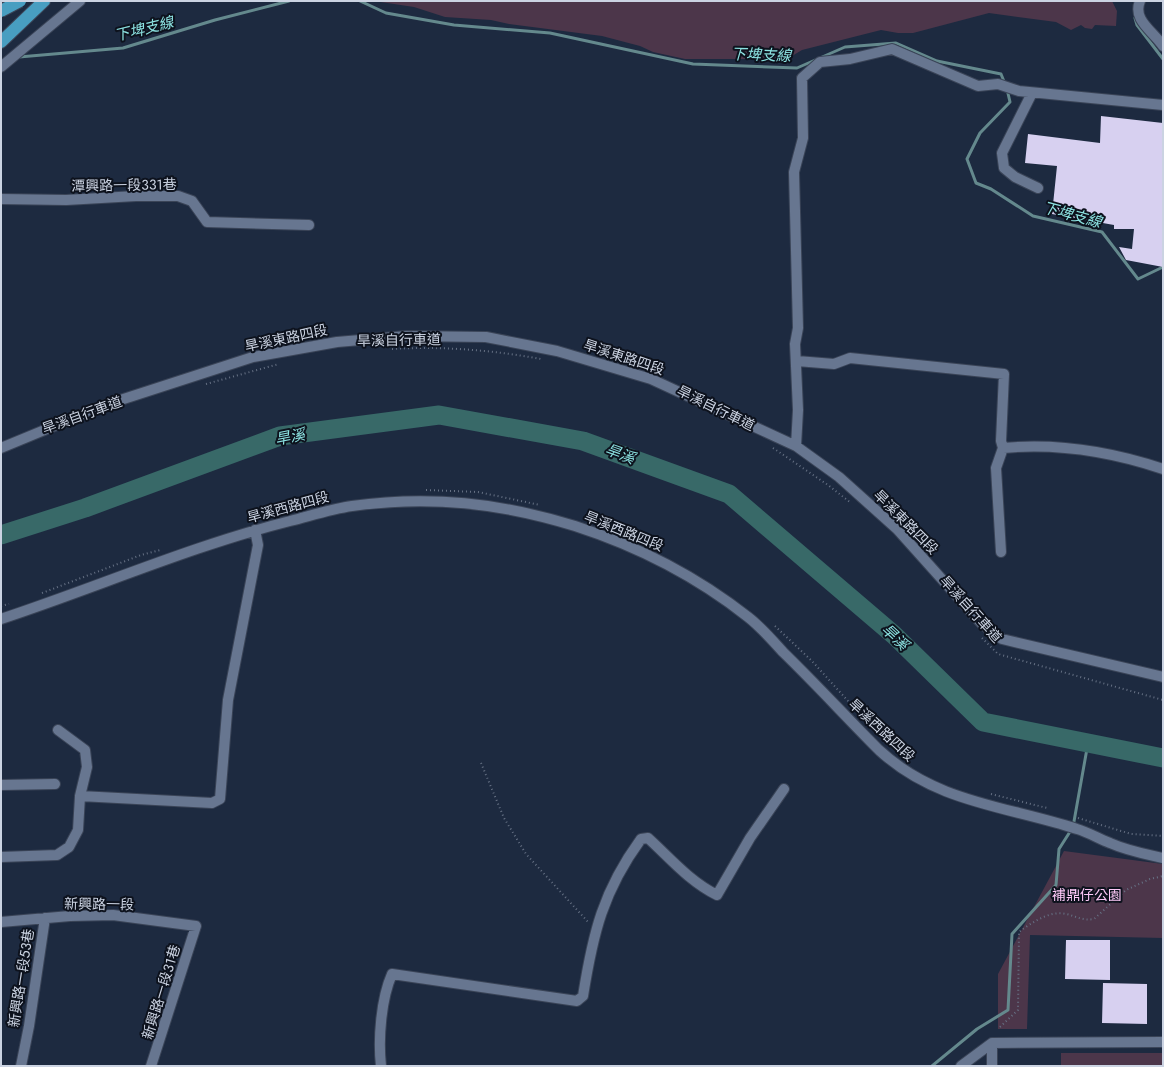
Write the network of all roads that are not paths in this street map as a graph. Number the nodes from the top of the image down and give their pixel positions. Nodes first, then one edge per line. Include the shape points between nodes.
1 (12, 1) edge
2 (20, 1) edge
3 (44, 1) edge
4 (80, 1) edge
5 (1140, 1) edge
6 (1, 11) edge
7 (1, 16) edge
8 (1, 42) edge
9 (1163, 46) edge
10 (1, 67) edge
11 (1032, 93) junction
12 (1163, 105) edge
13 (1038, 188) dead end
14 (1, 199) edge
15 (308, 225) dead end
16 (797, 361) junction
17 (796, 446) junction
18 (1, 448) edge
19 (1003, 448) junction
20 (1163, 469) edge
21 (255, 530) junction
22 (1001, 552) dead end
23 (1, 619) edge
24 (1163, 677) edge
25 (58, 730) dead end
26 (55, 784) dead end
27 (1, 785) edge
28 (784, 790) dead end
29 (80, 796) junction
30 (2, 856) edge
31 (1163, 858) edge
32 (44, 918) junction
33 (1, 922) edge
34 (196, 926) joint
35 (1163, 1042) edge
36 (992, 1043) junction
37 (21, 1066) edge
38 (152, 1066) edge
39 (381, 1066) edge
40 (961, 1066) edge
41 (992, 1066) edge

1 - 7 street
2 - 6 highway, bridge
3 - 8 highway
4 - 10 street
5 - 9 street via 1137,8 1140,21
11 - 12 street
11 - 13 street via 1002,153 1004,168 1015,177
11 - 16 street via 998,84 978,86 892,49 850,59 820,62 802,78 803,138 794,172
14 - 15 street, 潭興路一段331巷 via 66,200 178,196 192,201 207,222
16 - 17 street
16 - 19 street via 834,364 850,358 1004,374 1001,441
17 - 18 street, 旱溪東路四段 via 651,379 557,351 486,338 407,336 337,342 253,358 105,405
17 - 24 street, 旱溪東路四段 via 839,477 896,529 982,624 1002,639
19 - 20 street via 1048,446 1136,459
19 - 22 street via 996,468
21 - 23 street, 旱溪西路四段 via 164,559
21 - 29 street via 258,545 228,700 220,800 212,803
21 - 31 street, 旱溪西路四段 via 350,506 442,501 478,503 516,510 601,535 672,567 714,592 750,619 879,750 912,776 953,796 1078,829 1137,853
25 - 29 street via 85,750 87,767
26 - 27 street
28 - 39 street via 750,838 717,895 703,888 683,872 648,838 641,839 623,863 609,892 595,930 583,996 577,1001 392,974 385,989
29 - 30 street via 78,830 69,847 56,855
32 - 33 street, 新興路一段
32 - 34 street, 新興路一段 via 113,915
32 - 37 street, 新興路一段53巷
34 - 38 street, 新興路一段31巷
35 - 36 street
36 - 40 street
36 - 41 street

